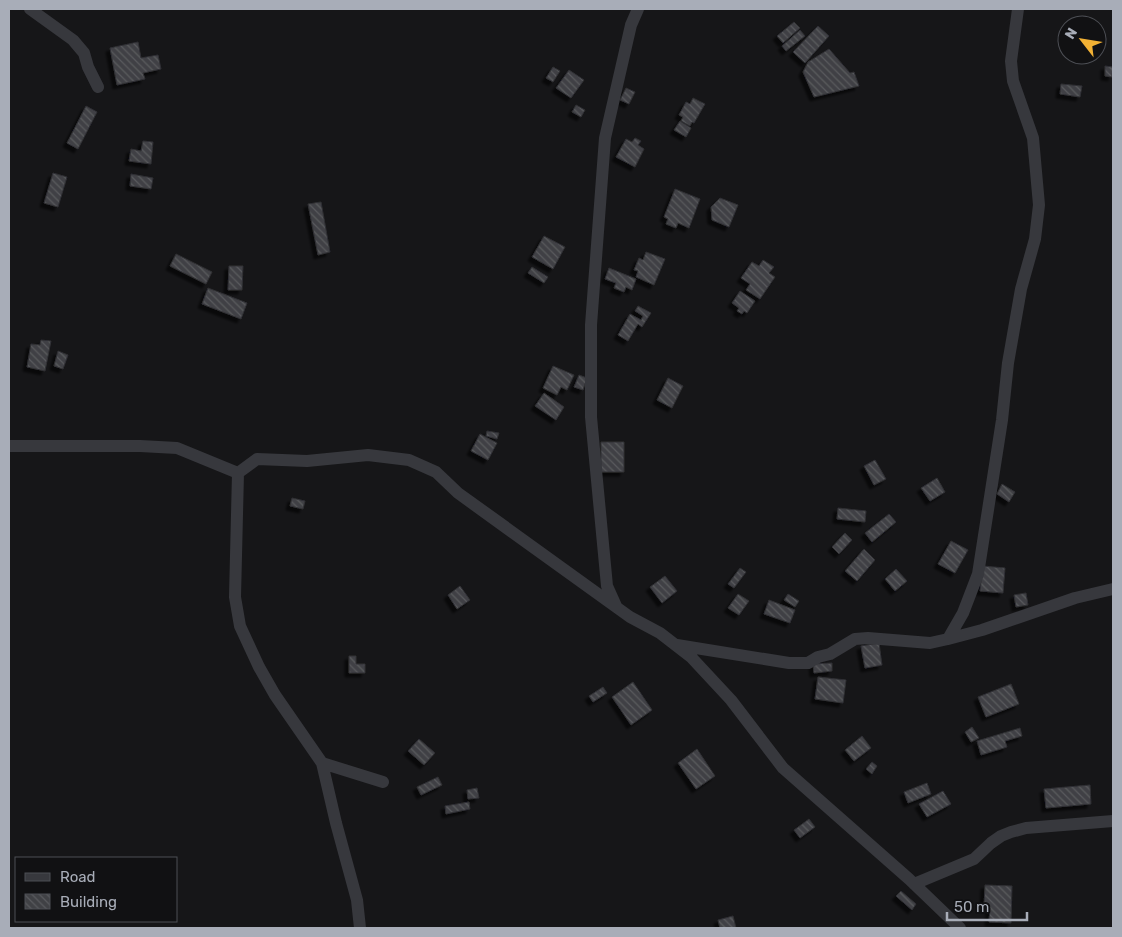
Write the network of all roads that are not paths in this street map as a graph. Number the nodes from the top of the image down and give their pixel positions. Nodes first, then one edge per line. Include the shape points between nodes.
1 (30, 9) edge
2 (638, 9) edge
3 (1018, 9) edge
4 (98, 87) dead end
5 (9, 446) edge
6 (238, 473) junction
7 (1113, 589) edge
8 (616, 607) junction
9 (948, 639) junction
10 (677, 645) junction
11 (322, 763) junction
12 (383, 782) dead end
13 (1113, 821) edge
14 (914, 884) junction
15 (360, 928) edge
16 (960, 928) edge

1 - 4 street via 73,40 84,53
2 - 8 street via 631,25 605,138 591,325 591,417 607,586
3 - 9 street via 1011,61 1013,81 1033,138 1039,205 1035,239 1021,289 1008,363 978,574
5 - 6 street via 176,448
6 - 8 street via 257,459 307,461 368,455 409,460 436,472 458,493
6 - 11 street via 235,597 240,626 267,681
7 - 9 street
8 - 10 street
9 - 10 street via 930,643 855,639 808,663
10 - 14 street via 710,676 782,768
11 - 12 street
11 - 15 street via 357,900
13 - 14 street via 1011,832 974,859
14 - 16 street

